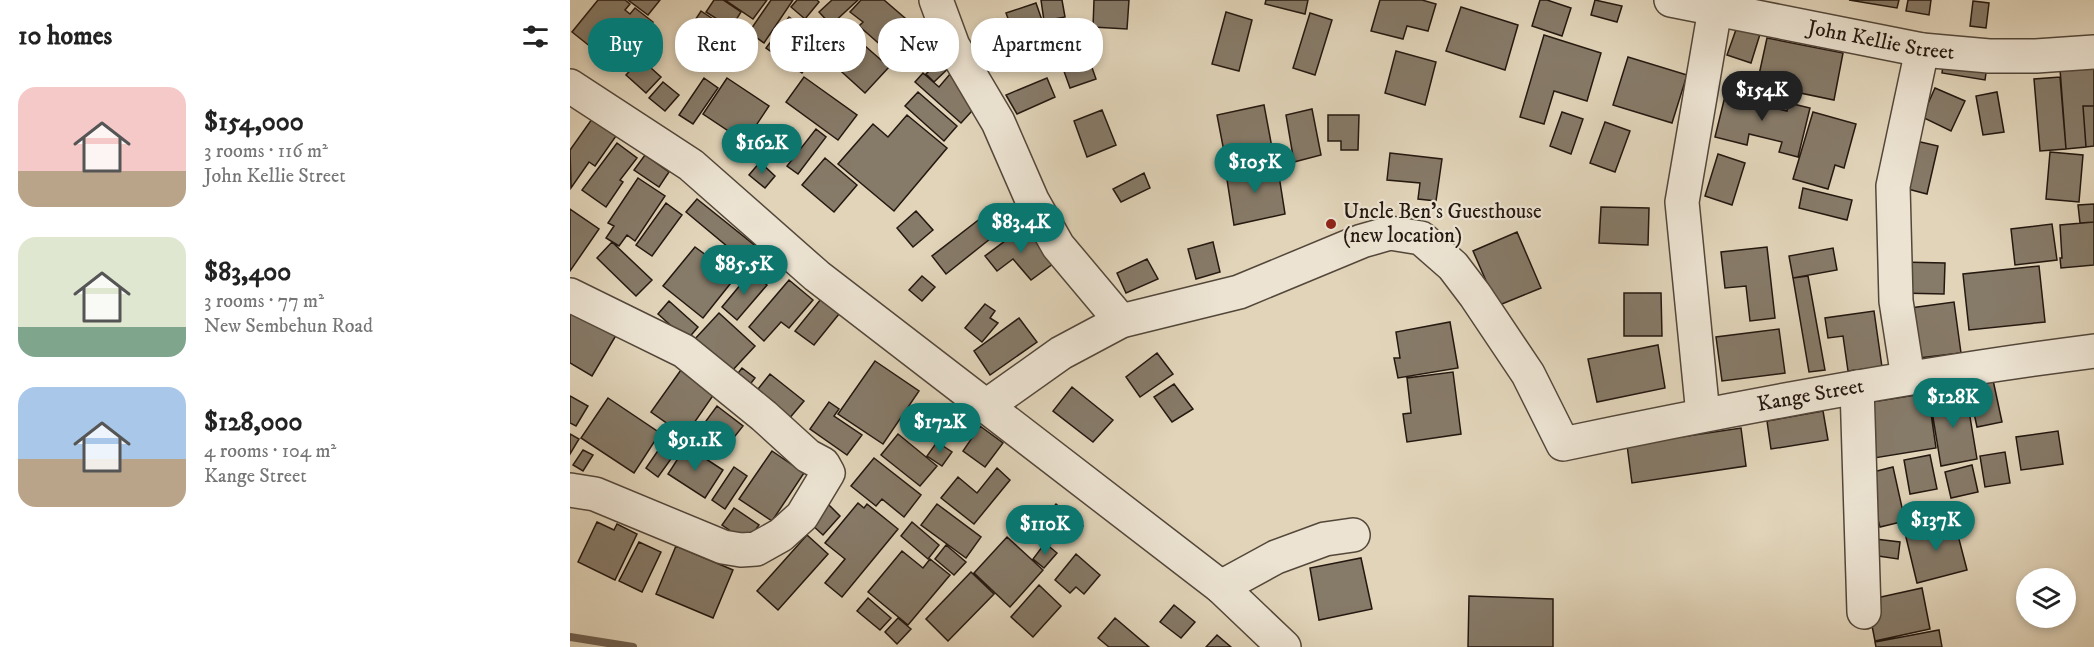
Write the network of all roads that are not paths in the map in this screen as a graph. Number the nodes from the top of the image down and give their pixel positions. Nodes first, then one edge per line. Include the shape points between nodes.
1 (936, 0) edge
2 (1671, 0) edge
3 (1708, 5) edge
4 (1922, 50) junction
5 (2094, 52) edge
6 (570, 86) edge
7 (570, 295) edge
8 (1121, 321) junction
9 (2094, 351) edge
10 (1908, 378) junction
11 (1857, 387) junction
12 (985, 407) junction
13 (1703, 415) junction
14 (570, 490) edge
15 (1353, 535) dead end
16 (1221, 587) junction
17 (1864, 612) dead end
18 (1284, 647) edge

1 - 8 street via 953,46 998,122 1032,200 1058,246
2 - 3 street, John Kellie Street
3 - 4 street, John Kellie Street
3 - 13 street via 1682,202
4 - 5 street, John Kellie Street via 1989,56
4 - 10 street via 1893,186 1896,301
6 - 12 street via 691,165 817,276
7 - 14 street via 684,351 808,456 823,464 828,473 802,516 781,535 756,549 741,550 723,547 595,494
8 - 12 street via 1061,353
8 - 13 street, Kange Street via 1239,292 1390,233 1421,238 1453,266 1475,295 1528,374 1563,444
9 - 10 street, Kange Street
10 - 11 street, Kange Street
11 - 13 street, Kange Street
11 - 17 street
12 - 16 street
15 - 16 street via 1325,539 1276,556
16 - 18 street

